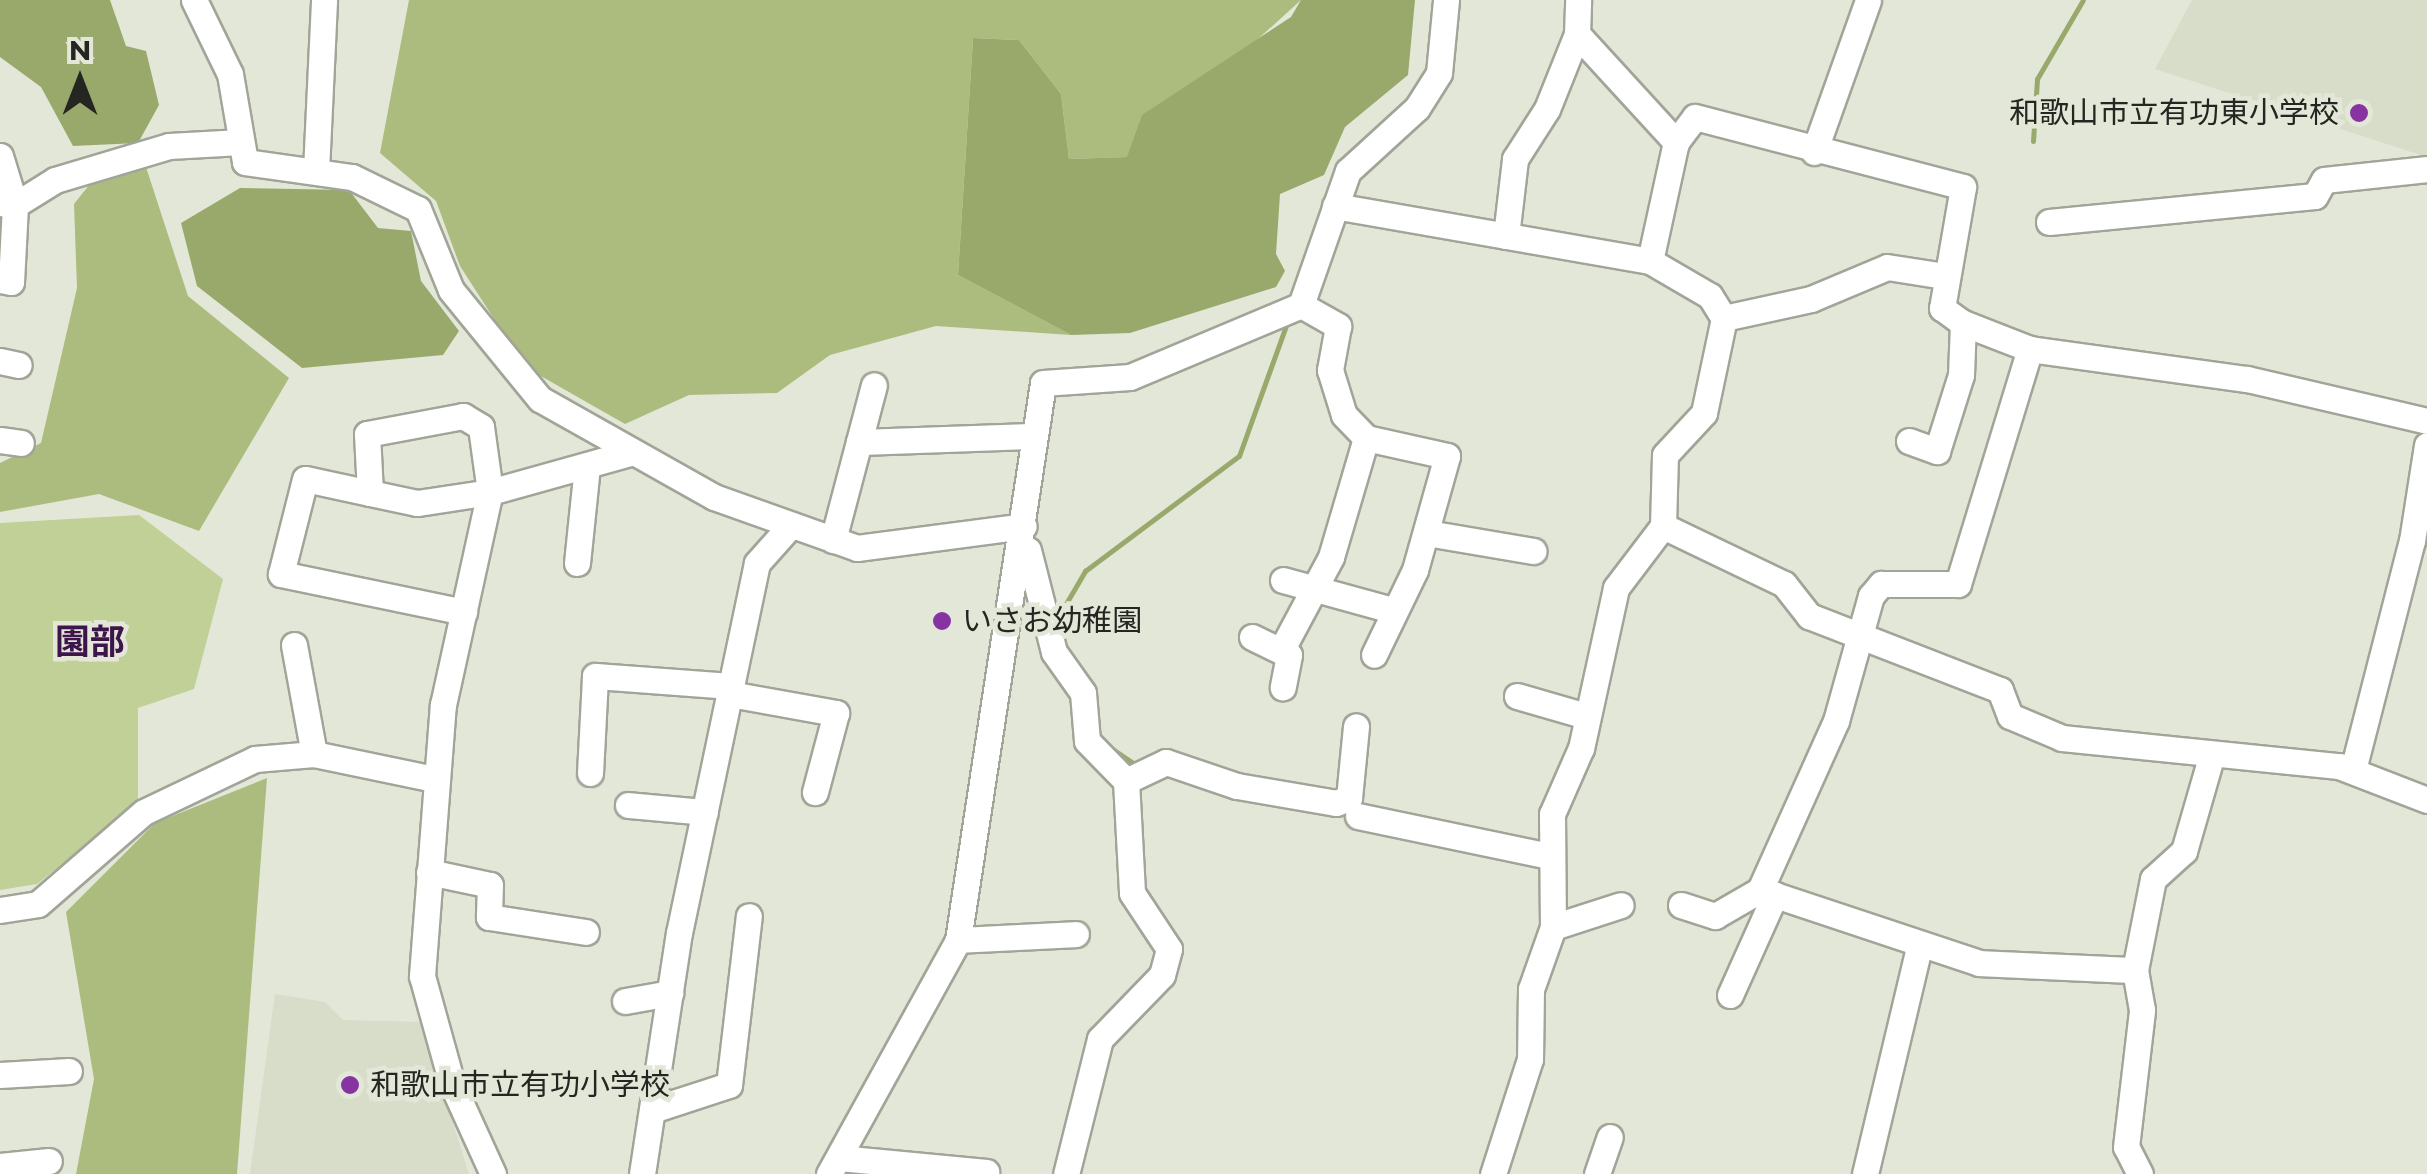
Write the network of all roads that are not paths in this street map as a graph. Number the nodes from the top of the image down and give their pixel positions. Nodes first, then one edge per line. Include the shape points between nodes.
1 (194, 0) edge
2 (324, 0) edge
3 (1446, 0) edge
4 (1578, 0) edge
5 (1868, 0) edge
6 (1577, 34) junction
7 (241, 142) junction
8 (1676, 142) junction
9 (1814, 152) junction
10 (0, 156) edge
11 (2427, 169) edge
12 (316, 171) junction
13 (8, 204) edge
14 (1336, 206) junction
15 (2049, 222) dead end
16 (1506, 236) junction
17 (1650, 260) junction
18 (1946, 276) junction
19 (0, 280) edge
20 (1302, 304) junction
21 (1724, 318) junction
22 (1964, 324) junction
23 (2030, 350) junction
24 (874, 385) dead end
25 (2427, 421) edge
26 (1032, 436) junction
27 (1366, 438) junction
28 (1909, 441) dead end
29 (859, 442) junction
30 (2427, 445) edge
31 (630, 453) junction
32 (587, 466) junction
33 (490, 492) junction
34 (370, 493) junction
35 (792, 525) junction
36 (1024, 526) junction
37 (1662, 526) junction
38 (1428, 533) junction
39 (833, 540) junction
40 (1532, 551) dead end
41 (577, 563) dead end
42 (1283, 580) dead end
43 (1315, 589) junction
44 (1385, 608) dead end
45 (464, 612) junction
46 (1252, 637) dead end
47 (1860, 637) junction
48 (294, 645) dead end
49 (1284, 647) junction
50 (1374, 655) dead end
51 (1284, 687) dead end
52 (731, 689) junction
53 (1517, 696) dead end
54 (1586, 716) junction
55 (1356, 726) dead end
56 (314, 754) junction
57 (2212, 754) junction
58 (2352, 770) junction
59 (590, 773) dead end
60 (435, 779) junction
61 (1126, 782) junction
62 (815, 792) dead end
63 (2427, 800) edge
64 (628, 805) dead end
65 (705, 812) junction
66 (1358, 816) dead end
67 (1549, 856) junction
68 (429, 872) junction
69 (1768, 892) junction
70 (1621, 905) dead end
71 (1681, 905) dead end
72 (0, 910) edge
73 (749, 916) dead end
74 (1553, 927) junction
75 (586, 932) dead end
76 (1076, 934) dead end
77 (958, 940) junction
78 (1919, 948) junction
79 (2136, 970) junction
80 (670, 993) junction
81 (1730, 995) dead end
82 (625, 1001) dead end
83 (69, 1071) dead end
84 (0, 1075) edge
85 (652, 1110) junction
86 (1610, 1136) dead end
87 (49, 1161) dead end
88 (0, 1166) edge
89 (834, 1166) edge
90 (986, 1172) edge
91 (493, 1174) edge
92 (642, 1174) edge
93 (1066, 1174) edge
94 (1493, 1174) edge
95 (1598, 1174) edge
96 (1865, 1174) edge
97 (2140, 1174) edge

1 - 7 street via 230,74
2 - 12 street
3 - 14 street via 1439,73 1417,108 1348,171
4 - 6 street
5 - 9 street
6 - 8 street
6 - 16 street via 1514,159
7 - 12 street via 245,162
7 - 13 street via 169,146 146,160 99,165
8 - 9 street via 1695,117
8 - 17 street
9 - 18 street via 1963,187
10 - 13 street
11 - 15 street via 2324,180 2315,196
12 - 31 street via 418,209 452,290 514,376
13 - 19 street via 11,282
14 - 16 street
14 - 20 street
16 - 17 street
17 - 21 street via 1689,280
18 - 21 street via 1887,267 1810,299
18 - 22 street via 1942,308
20 - 26 street via 1130,377 1052,377 1034,402
20 - 27 street via 1338,326 1330,370 1344,415
21 - 37 street via 1704,414 1664,455
22 - 23 street
22 - 28 street via 1962,375 1937,451
23 - 25 street via 2247,379
23 - 47 street via 1958,584 1881,584
24 - 29 street
26 - 29 street
26 - 36 street
27 - 38 street via 1447,456
27 - 43 street
29 - 39 street
30 - 58 street via 2412,541
31 - 32 street
31 - 35 street
32 - 33 street
32 - 41 street
33 - 34 street via 417,503
33 - 34 street via 482,428 463,416 367,434
33 - 45 street
34 - 45 street via 305,480 281,574
35 - 39 street
35 - 52 street via 757,563
36 - 39 street via 857,548
36 - 61 street via 1054,652 1083,693 1087,741
36 - 77 street
37 - 47 street via 1784,584 1809,616
37 - 54 street via 1616,588
38 - 40 street
38 - 50 street
42 - 43 street
43 - 44 street
43 - 49 street
45 - 60 street
46 - 49 street
47 - 57 street via 2000,690 2010,716 2062,738
47 - 69 street via 1810,787 1781,828
48 - 56 street
49 - 51 street
52 - 59 street via 595,676
52 - 62 street via 836,714
52 - 65 street
53 - 54 street
54 - 67 street via 1552,814
55 - 61 street via 1349,798 1336,803 1237,786 1166,762
56 - 60 street
56 - 72 street via 255,759 144,812 38,904
57 - 58 street
57 - 79 street via 2184,851 2152,879
58 - 63 street
60 - 68 street
61 - 93 street via 1132,892 1160,930 1168,964 1100,1039
64 - 65 street
65 - 80 street
66 - 67 street
67 - 74 street
68 - 75 street via 490,886 489,917
68 - 91 street via 422,976 452,1084
69 - 71 street via 1715,916
69 - 78 street
69 - 81 street
70 - 74 street
73 - 85 street via 730,1085
74 - 94 street via 1531,988 1530,1060
76 - 77 street
77 - 89 street
78 - 79 street via 1979,962
78 - 96 street
79 - 97 street via 2142,1010 2126,1147
80 - 82 street
80 - 85 street
83 - 84 street
85 - 92 street
86 - 95 street
87 - 88 street
89 - 90 street

